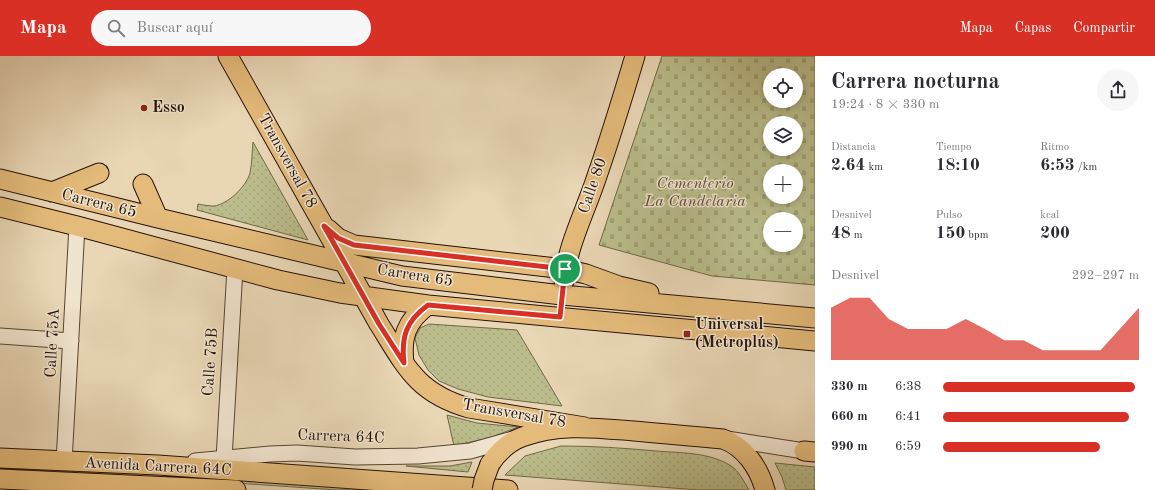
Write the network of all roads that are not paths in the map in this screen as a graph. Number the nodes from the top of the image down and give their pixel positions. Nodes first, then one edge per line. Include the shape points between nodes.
1 (228, 56) edge
2 (635, 56) edge
3 (99, 173) dead end
4 (0, 179) edge
5 (143, 184) dead end
6 (52, 192) junction
7 (0, 207) edge
8 (158, 218) junction
9 (78, 226) junction
10 (324, 226) junction
11 (444, 256) junction
12 (345, 263) junction
13 (235, 268) junction
14 (565, 269) junction
15 (419, 279) junction
16 (562, 295) junction
17 (364, 297) junction
18 (428, 305) junction
19 (736, 311) junction
20 (560, 317) junction
21 (815, 318) edge
22 (0, 336) edge
23 (71, 341) junction
24 (815, 341) edge
25 (404, 363) junction
26 (585, 427) junction
27 (522, 437) junction
28 (723, 439) junction
29 (811, 451) edge
30 (0, 458) edge
31 (224, 458) junction
32 (64, 462) junction
33 (158, 465) junction
34 (0, 479) edge
35 (762, 483) edge
36 (63, 486) edge
37 (156, 488) edge
38 (236, 490) edge
39 (482, 490) edge
40 (508, 490) edge

1 - 10 main road, Transversal 78
2 - 14 main road, Calle 80 via 598,175
3 - 6 main road
4 - 6 main road, Carrera 65
5 - 8 main road
6 - 8 main road, Carrera 65
7 - 9 main road, Carrera 65
8 - 12 main road, Carrera 65
9 - 13 main road, Carrera 65
9 - 23 street, Calle 75A
10 - 11 main road via 338,238 354,245
10 - 12 main road, Transversal 78
11 - 14 main road
11 - 15 main road
12 - 15 main road, Carrera 65
12 - 17 main road, Transversal 78
13 - 17 main road, Carrera 65 via 300,286
13 - 31 street, Calle 75B
14 - 16 main road, Calle 80
14 - 19 main road via 619,286
15 - 16 main road, Carrera 65
16 - 19 main road, Carrera 65
16 - 20 main road, Calle 80
17 - 18 main road, Carrera 65
17 - 25 main road, Transversal 78
18 - 20 main road, Carrera 65
18 - 25 main road via 409,324 403,345
19 - 21 main road, Carrera 65
20 - 24 main road, Carrera 65
22 - 23 street
23 - 32 street, Calle 75A
25 - 26 main road, Transversal 78 via 427,389 453,403 488,412
26 - 27 main road via 559,428
26 - 28 main road
27 - 31 street, Carrera 64C via 470,450 418,456 355,457 290,453
27 - 39 main road, bridge via 506,445 497,454 490,464
28 - 29 street
28 - 35 main road via 744,451
30 - 32 main road, Avenida Carrera 64C
31 - 33 street, Carrera 64C
32 - 33 main road, Avenida Carrera 64C
33 - 40 main road, Avenida Carrera 64C
34 - 36 main road, Avenida Carrera 64C
36 - 37 main road, Avenida Carrera 64C
37 - 38 main road, Avenida Carrera 64C

